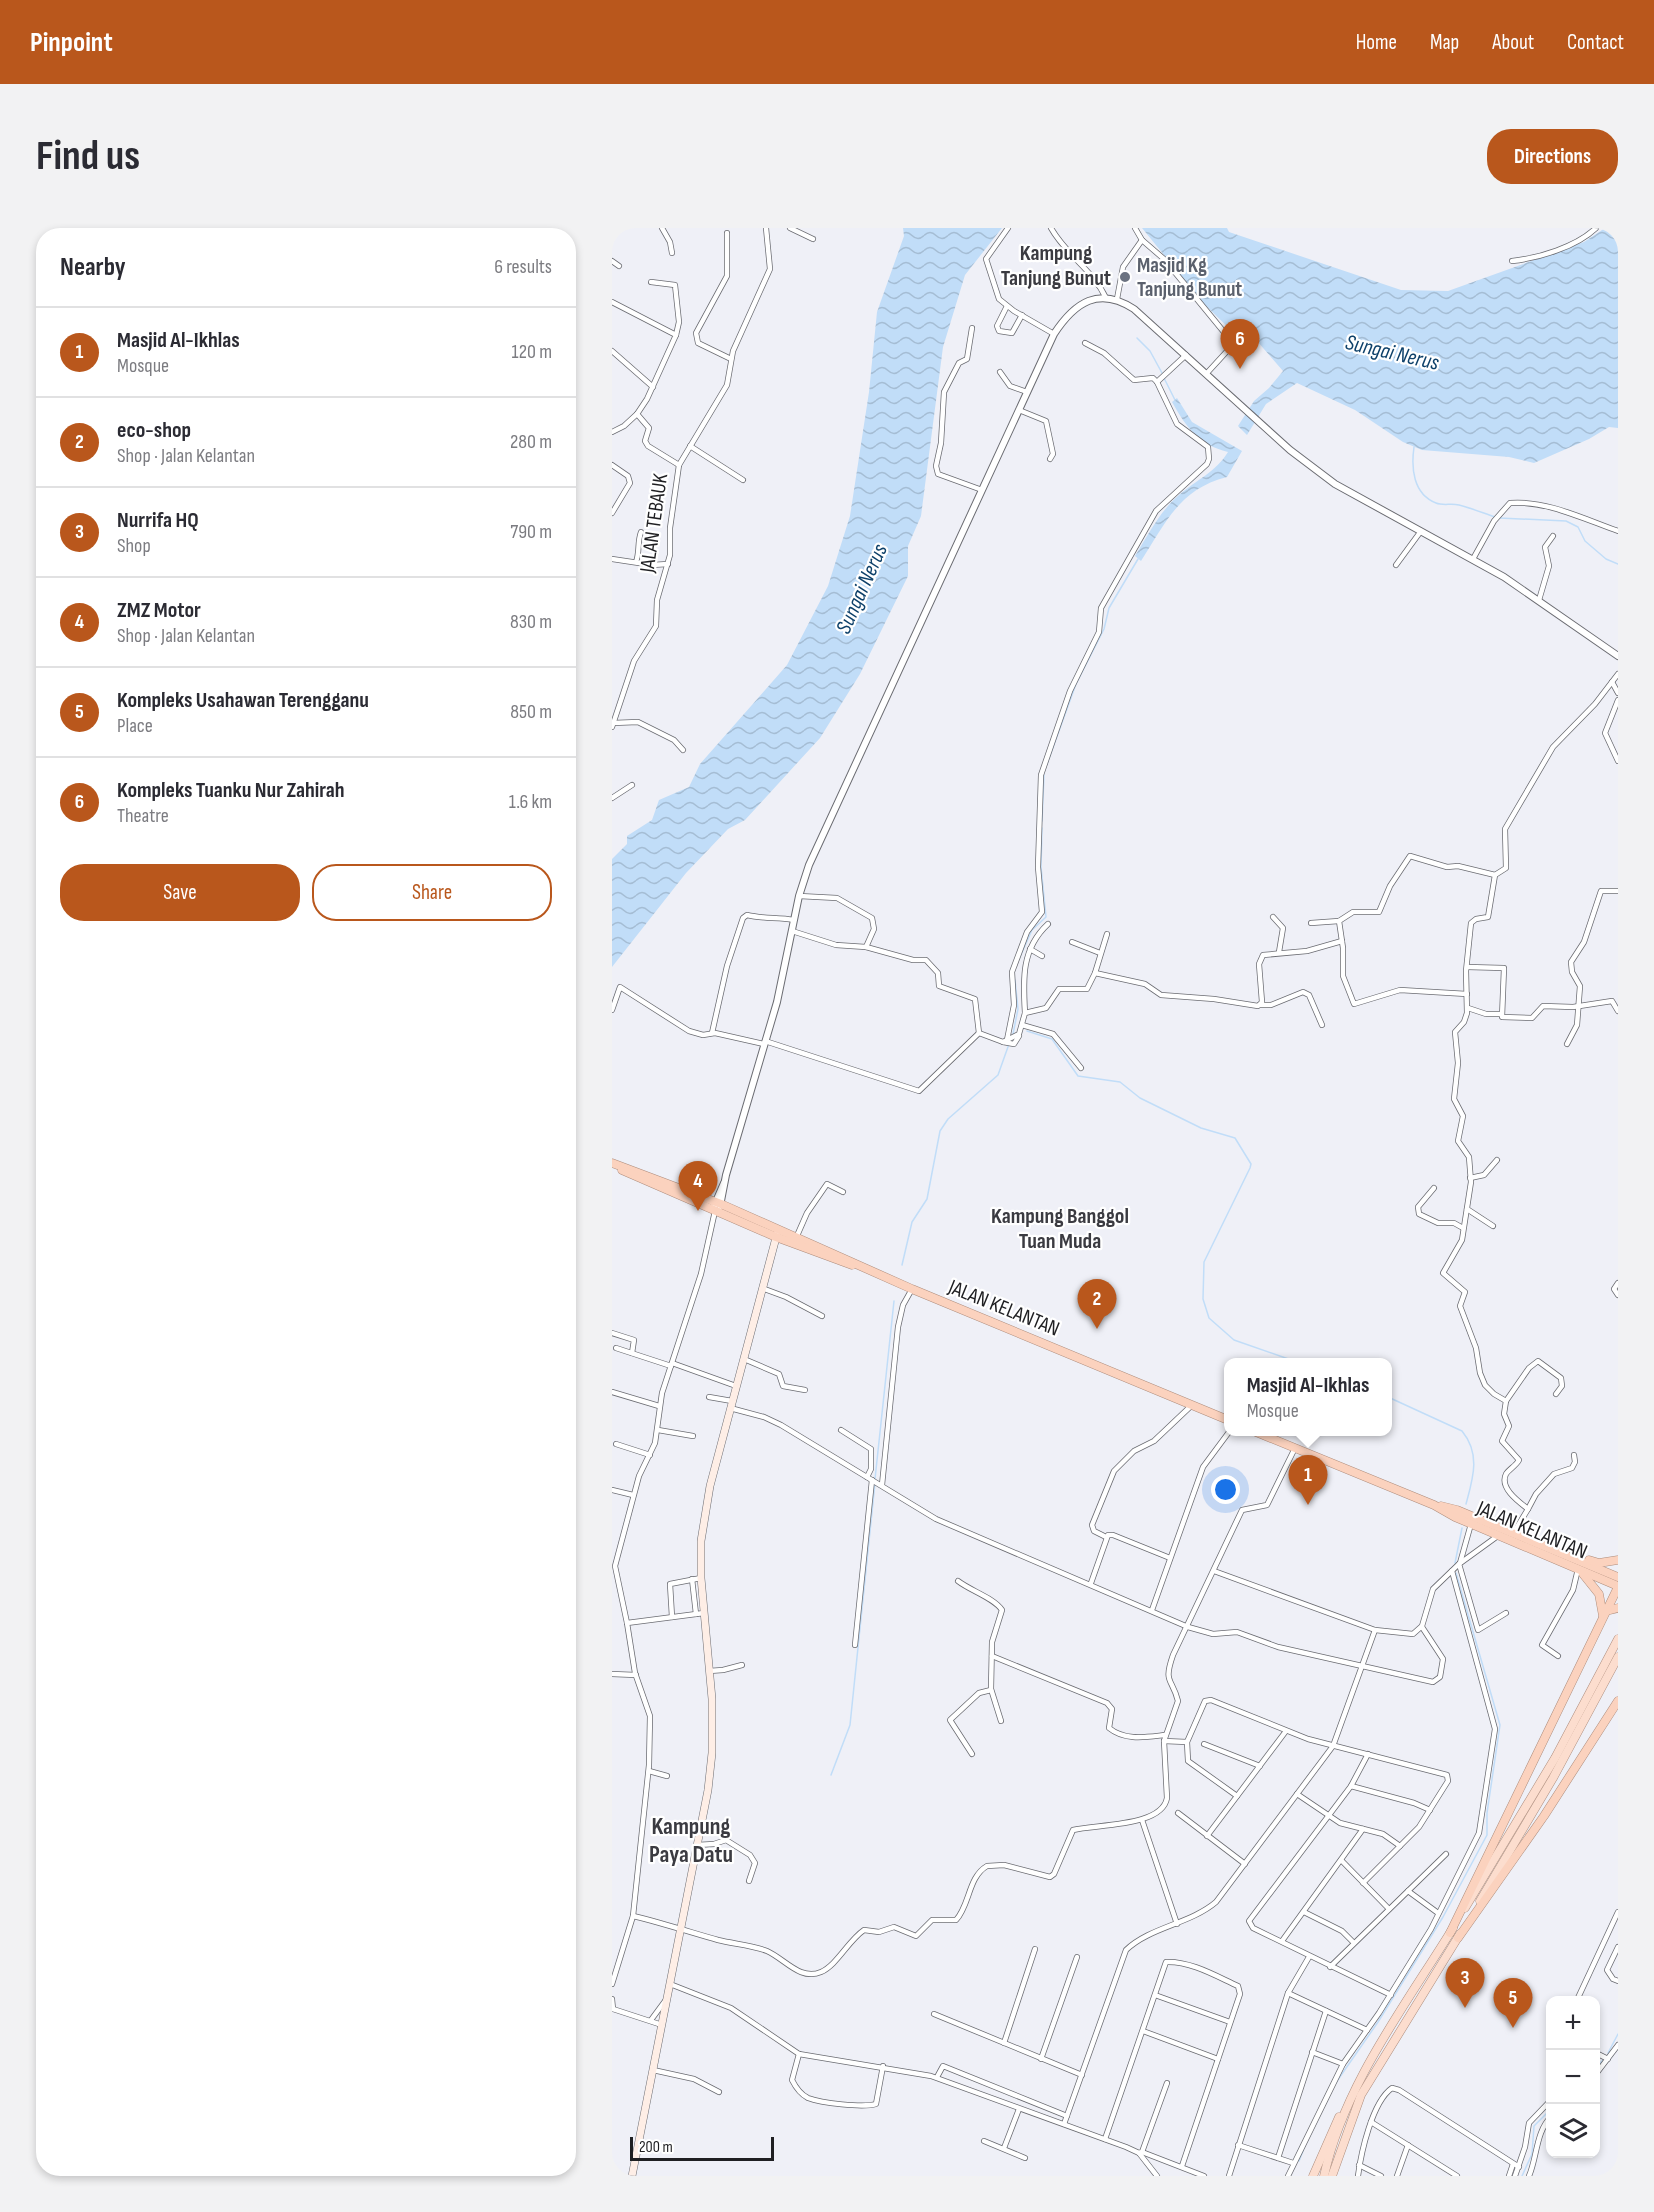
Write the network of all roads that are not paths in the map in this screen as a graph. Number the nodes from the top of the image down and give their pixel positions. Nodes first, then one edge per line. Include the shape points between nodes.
1 (615, 228) edge
2 (662, 228) edge
3 (765, 228) edge
4 (790, 228) edge
5 (1008, 228) edge
6 (1051, 228) edge
7 (1135, 228) edge
8 (1596, 228) edge
9 (612, 233) edge
10 (727, 233) dead end
11 (813, 239) dead end
12 (1142, 240) junction
13 (672, 253) dead end
14 (612, 261) edge
15 (1512, 261) dead end
16 (619, 266) dead end
17 (651, 282) dead end
18 (1106, 298) junction
19 (1117, 299) junction
20 (612, 302) edge
21 (1007, 306) junction
22 (1022, 315) junction
23 (972, 328) dead end
24 (1054, 334) junction
25 (676, 335) junction
26 (1085, 343) dead end
27 (612, 351) edge
28 (1186, 355) junction
29 (730, 359) junction
30 (1000, 372) dead end
31 (1207, 373) junction
32 (1158, 381) junction
33 (653, 387) junction
34 (1027, 392) junction
35 (1019, 410) junction
36 (637, 414) junction
37 (612, 432) edge
38 (690, 446) junction
39 (1050, 459) dead end
40 (612, 465) edge
41 (679, 465) junction
42 (743, 480) dead end
43 (982, 490) junction
44 (612, 513) edge
45 (1421, 531) junction
46 (1618, 531) edge
47 (640, 532) dead end
48 (1553, 536) dead end
49 (612, 559) edge
50 (1473, 559) junction
51 (636, 562) junction
52 (668, 564) junction
53 (1396, 565) dead end
54 (1539, 600) junction
55 (1618, 656) edge
56 (1618, 674) edge
57 (1612, 682) junction
58 (1618, 693) edge
59 (1618, 700) edge
60 (613, 725) edge
61 (683, 750) dead end
62 (1618, 761) edge
63 (632, 784) dead end
64 (612, 798) edge
65 (1495, 874) junction
66 (1618, 891) edge
67 (799, 896) junction
68 (1273, 917) dead end
69 (794, 920) junction
70 (1339, 921) junction
71 (1311, 923) dead end
72 (1047, 924) dead end
73 (792, 931) junction
74 (1107, 934) dead end
75 (1342, 941) junction
76 (1072, 942) dead end
77 (866, 948) junction
78 (1030, 949) junction
79 (1280, 952) junction
80 (1100, 953) junction
81 (1042, 956) dead end
82 (1467, 967) junction
83 (1095, 973) junction
84 (1467, 994) junction
85 (1260, 1005) junction
86 (1578, 1006) junction
87 (1468, 1008) junction
88 (612, 1010) edge
89 (1618, 1011) edge
90 (1025, 1013) junction
91 (1501, 1014) junction
92 (1022, 1025) junction
93 (1322, 1025) dead end
94 (712, 1033) junction
95 (979, 1033) junction
96 (1011, 1040) junction
97 (765, 1042) junction
98 (1567, 1044) dead end
99 (1081, 1068) dead end
100 (1497, 1160) dead end
101 (614, 1164) edge
102 (1470, 1178) junction
103 (1434, 1188) dead end
104 (843, 1192) dead end
105 (718, 1203) junction
106 (1467, 1209) junction
107 (715, 1211) junction
108 (1493, 1226) dead end
109 (1463, 1228) junction
110 (777, 1233) junction
111 (796, 1238) junction
112 (865, 1269) junction
113 (1618, 1283) edge
114 (762, 1288) junction
115 (912, 1289) junction
116 (1618, 1295) edge
117 (822, 1317) dead end
118 (612, 1333) edge
119 (616, 1348) dead end
120 (632, 1353) junction
121 (744, 1359) junction
122 (671, 1365) junction
123 (736, 1386) junction
124 (805, 1390) dead end
125 (612, 1392) edge
126 (1556, 1394) dead end
127 (709, 1397) dead end
128 (1506, 1401) junction
129 (731, 1405) junction
130 (1192, 1405) junction
131 (659, 1406) junction
132 (1224, 1418) edge
133 (658, 1430) junction
134 (841, 1430) dead end
135 (693, 1436) dead end
136 (1225, 1436) edge
137 (1267, 1436) edge
138 (616, 1444) dead end
139 (1295, 1448) junction
140 (650, 1455) junction
141 (1574, 1455) dead end
142 (875, 1481) junction
143 (612, 1490) edge
144 (633, 1495) junction
145 (1434, 1505) junction
146 (1528, 1509) junction
147 (1471, 1524) junction
148 (1514, 1532) junction
149 (1499, 1535) junction
150 (1106, 1537) junction
151 (1567, 1555) junction
152 (614, 1558) edge
153 (1170, 1558) junction
154 (1618, 1560) edge
155 (1459, 1564) junction
156 (1578, 1569) junction
157 (1214, 1571) junction
158 (1452, 1571) junction
159 (1618, 1577) edge
160 (701, 1578) junction
161 (692, 1579) junction
162 (958, 1581) dead end
163 (1091, 1583) junction
164 (1618, 1586) edge
165 (612, 1594) edge
166 (620, 1596) junction
167 (1618, 1608) edge
168 (1152, 1610) junction
169 (700, 1613) junction
170 (1506, 1613) dead end
171 (1604, 1614) junction
172 (672, 1617) junction
173 (627, 1623) junction
174 (1188, 1627) junction
175 (1422, 1627) junction
176 (1375, 1630) junction
177 (1618, 1640) edge
178 (855, 1645) dead end
179 (992, 1656) junction
180 (1558, 1656) dead end
181 (1618, 1657) edge
182 (742, 1665) dead end
183 (1361, 1667) junction
184 (709, 1671) junction
185 (612, 1674) edge
186 (636, 1675) junction
187 (991, 1690) junction
188 (1618, 1701) edge
189 (1001, 1721) dead end
190 (1286, 1731) junction
191 (1165, 1738) junction
192 (1187, 1742) junction
193 (1203, 1744) dead end
194 (1333, 1746) junction
195 (972, 1754) dead end
196 (1368, 1754) junction
197 (1260, 1766) junction
198 (649, 1771) junction
199 (667, 1776) dead end
200 (1351, 1786) junction
201 (1297, 1794) junction
202 (1237, 1796) junction
203 (1430, 1810) junction
204 (1178, 1814) dead end
205 (1327, 1815) junction
206 (1142, 1820) junction
207 (1363, 1829) junction
208 (1207, 1836) junction
209 (697, 1845) junction
210 (1400, 1846) junction
211 (1446, 1854) dead end
212 (1341, 1860) junction
213 (1245, 1864) junction
214 (749, 1881) dead end
215 (1363, 1883) junction
216 (1408, 1891) junction
217 (1389, 1908) junction
218 (1304, 1912) junction
219 (1618, 1912) edge
220 (1438, 1913) junction
221 (633, 1916) junction
222 (1177, 1924) junction
223 (682, 1928) junction
224 (1450, 1934) junction
225 (1458, 1938) junction
226 (1282, 1941) junction
227 (1353, 1942) junction
228 (1618, 1947) edge
229 (1035, 1949) dead end
230 (1077, 1957) dead end
231 (1309, 1957) junction
232 (1329, 1967) junction
233 (1618, 1981) edge
234 (612, 1984) edge
235 (669, 1984) junction
236 (1288, 1993) junction
237 (1155, 1995) junction
238 (1391, 1995) junction
239 (1579, 1996) edge
240 (667, 1998) junction
241 (612, 1999) edge
242 (613, 2010) edge
243 (1326, 2011) junction
244 (934, 2014) dead end
245 (650, 2020) junction
246 (1230, 2022) junction
247 (662, 2025) junction
248 (1367, 2030) junction
249 (1143, 2031) junction
250 (1004, 2043) junction
251 (1618, 2045) edge
252 (1312, 2052) junction
253 (799, 2054) junction
254 (1600, 2055) edge
255 (1041, 2059) junction
256 (1218, 2059) junction
257 (1608, 2059) junction
258 (1343, 2064) junction
259 (882, 2066) junction
260 (1600, 2069) edge
261 (653, 2070) junction
262 (1082, 2075) junction
263 (937, 2078) junction
264 (1361, 2079) junction
265 (1167, 2083) dead end
266 (719, 2092) dead end
267 (1547, 2104) edge
268 (1019, 2109) junction
269 (1067, 2116) junction
270 (1371, 2122) junction
271 (1064, 2124) junction
272 (1546, 2124) edge
273 (1106, 2139) junction
274 (984, 2141) dead end
275 (1238, 2145) junction
276 (1408, 2145) junction
277 (1004, 2148) junction
278 (1141, 2152) junction
279 (1339, 2152) junction
280 (1026, 2158) dead end
281 (1278, 2158) junction
282 (1293, 2163) junction
283 (1359, 2165) junction
284 (1516, 2165) junction
285 (1182, 2166) junction
286 (632, 2176) edge
287 (1157, 2176) edge
288 (1204, 2176) edge
289 (1229, 2176) edge
290 (1288, 2176) edge
291 (1313, 2176) edge
292 (1324, 2176) edge
293 (1332, 2176) edge
294 (1338, 2176) edge
295 (1358, 2176) edge
296 (1381, 2176) edge
297 (1397, 2176) edge
298 (1457, 2176) edge
299 (1509, 2176) edge
300 (1515, 2176) edge
301 (1529, 2176) edge

1 - 9 street
2 - 13 street
3 - 29 street, JALAN TEBAUK via 770,268
4 - 11 street
5 - 21 street via 986,259 997,296
6 - 18 street via 1067,252 1098,282
7 - 12 street
8 - 15 street via 1556,249
10 - 29 street via 727,276 696,333 698,343
12 - 19 street via 1123,267
12 - 31 street via 1164,259 1228,337 1229,349
14 - 16 street
17 - 25 street via 675,285 679,322
18 - 19 street
18 - 24 street via 1090,300 1072,310
19 - 28 street
20 - 25 street
21 - 22 street
21 - 22 street via 997,326 999,331 1012,333
22 - 24 street
23 - 43 street via 967,357 959,363 944,392 935,470
24 - 34 street
25 - 33 street
26 - 32 street via 1104,353 1134,380
27 - 33 street
28 - 31 street
28 - 32 street
29 - 38 street, JALAN TEBAUK via 727,385
30 - 34 street via 1010,386
31 - 45 street via 1290,450 1335,484
32 - 96 street via 1177,424 1208,447 1209,459 1161,504 1101,608 1099,632 1070,691 1042,768 1038,867 1042,912 1027,932 1012,972
33 - 36 street
34 - 35 street
35 - 39 street via 1046,421 1053,454
35 - 43 street
36 - 37 street
36 - 41 street via 650,428 645,441 648,446
38 - 41 street, JALAN TEBAUK
38 - 42 street
40 - 44 street via 628,476 630,483
41 - 52 street, JALAN TEBAUK
43 - 67 street via 809,865
45 - 50 street
45 - 53 street
46 - 50 street via 1526,502 1510,503 1494,521
47 - 51 street
48 - 54 street via 1545,547 1549,567
49 - 51 street
50 - 54 street
51 - 52 street via 651,566
52 - 60 street, JALAN TEBAUK via 657,600 656,626 634,661
54 - 55 street
56 - 57 street
57 - 58 street
57 - 65 street via 1553,747 1505,829 1506,868
59 - 62 street via 1605,734
60 - 61 street via 638,722 674,740
63 - 64 street
65 - 70 street via 1447,867 1410,856 1379,912 1353,912
65 - 82 street via 1488,917 1472,922
66 - 86 street via 1605,889 1599,893 1584,942 1571,962 1572,972 1580,983
67 - 69 street
67 - 77 street via 837,898 872,918 874,930
68 - 79 street via 1283,928
69 - 73 street
69 - 94 street via 747,915 743,918
70 - 71 street
70 - 75 street
72 - 78 street
73 - 77 street via 836,945
73 - 97 street
74 - 80 street
75 - 79 street via 1307,951
75 - 84 street via 1343,976 1354,1004 1400,990
76 - 80 street
77 - 95 street via 926,960 938,973 939,986 975,999
78 - 81 street
78 - 90 street via 1023,971
79 - 85 street via 1260,958
80 - 83 street
82 - 84 street
82 - 91 street via 1504,968
83 - 85 street via 1145,984 1161,995
83 - 90 street via 1087,989 1059,989 1046,1008
84 - 87 street
85 - 93 street via 1306,993
86 - 89 street via 1611,1001
86 - 91 street via 1544,1006 1532,1018
86 - 98 street via 1576,1028
87 - 91 street
87 - 102 street via 1464,1022 1455,1032 1458,1063 1454,1100 1463,1112 1458,1141 1469,1157
88 - 94 street via 620,987 689,1031
90 - 92 street
92 - 96 street
92 - 99 street via 1053,1034
94 - 97 street
95 - 96 street
95 - 97 street via 916,1091
97 - 105 street
100 - 102 street via 1484,1175
101 - 105 highway, JALAN KELANTAN
101 - 107 highway, JALAN KELANTAN
102 - 106 street
103 - 109 street via 1418,1208 1419,1214
104 - 111 street via 827,1184
105 - 107 street
105 - 110 highway, JALAN KELANTAN
106 - 108 street
106 - 109 street
107 - 110 highway, JALAN KELANTAN
107 - 122 street via 701,1274
109 - 128 street via 1462,1240 1443,1273 1465,1292 1460,1306 1485,1385
110 - 111 highway, JALAN KELANTAN
110 - 112 highway, JALAN KELANTAN
110 - 114 main road
111 - 112 highway, JALAN KELANTAN
112 - 115 highway, JALAN KELANTAN
113 - 116 street via 1614,1289
114 - 117 street
114 - 121 main road
115 - 130 highway, JALAN KELANTAN
115 - 142 street via 898,1327
118 - 120 street via 633,1340
119 - 120 street
120 - 122 street
121 - 123 main road
121 - 124 street via 778,1374 783,1386
122 - 123 street
122 - 131 street
123 - 129 main road
125 - 131 street
126 - 128 street via 1562,1386 1561,1378 1538,1361 1528,1368
127 - 129 street
128 - 146 street via 1504,1414 1509,1426 1502,1440 1519,1460 1507,1472 1506,1486
129 - 142 street via 773,1421
129 - 160 main road via 707,1503
130 - 132 highway, JALAN KELANTAN
130 - 150 street via 1114,1471 1092,1525 1094,1531
131 - 133 street
133 - 135 street
133 - 140 street
134 - 142 street via 871,1449
136 - 153 street via 1203,1467
137 - 139 highway, JALAN KELANTAN
138 - 140 street
139 - 145 highway, JALAN KELANTAN
139 - 157 street via 1267,1505 1242,1510
140 - 144 street
141 - 146 street via 1572,1468 1554,1474
142 - 163 street via 936,1519
142 - 178 street
143 - 144 street
144 - 152 street
145 - 147 highway, JALAN KELANTAN
145 - 148 highway, JALAN KELANTAN
146 - 148 street
147 - 149 highway, JALAN KELANTAN
147 - 155 street
148 - 151 highway, JALAN KELANTAN
149 - 155 street
149 - 156 highway, JALAN KELANTAN
150 - 153 street via 1113,1535
150 - 163 street
151 - 154 highway via 1599,1563
151 - 159 highway, JALAN KELANTAN
152 - 166 street
153 - 168 street
155 - 158 street
155 - 170 street via 1478,1630
156 - 164 highway, JALAN KELANTAN
156 - 171 highway via 1596,1587
156 - 180 street via 1573,1590 1542,1645
157 - 174 street
157 - 176 street
158 - 175 street via 1433,1589
158 - 220 street via 1496,1729 1478,1835
160 - 161 street
160 - 169 main road
161 - 169 street
161 - 172 street via 670,1584
162 - 179 street via 1002,1610
163 - 168 street
164 - 171 highway
165 - 166 street
166 - 173 street
167 - 171 highway
168 - 174 street
169 - 172 street
169 - 184 main road
171 - 224 highway
172 - 173 street
173 - 186 street
174 - 183 street via 1213,1634 1237,1632 1278,1647
174 - 191 street via 1167,1672 1178,1701
175 - 176 street via 1413,1634
175 - 183 street via 1443,1659 1438,1681
176 - 183 street
177 - 224 main road via 1555,1758
179 - 187 street
179 - 191 street via 1107,1703 1112,1709 1109,1728 1115,1733
181 - 225 main road via 1553,1778
182 - 184 street
183 - 194 street
184 - 209 main road via 712,1753
185 - 186 street
186 - 198 street via 650,1716
187 - 189 street
187 - 195 street via 979,1692 950,1720
188 - 225 highway via 1544,1816
190 - 192 street via 1211,1700 1205,1701
190 - 194 street
190 - 197 street
191 - 192 street
191 - 206 street via 1166,1806
192 - 202 street via 1188,1761
193 - 197 street
194 - 196 street
194 - 201 street
196 - 200 street
196 - 203 street via 1447,1775 1448,1781
197 - 202 street
198 - 199 street
198 - 221 street
200 - 203 street
200 - 205 street
201 - 205 street
201 - 213 street
202 - 208 street
203 - 210 street
204 - 208 street
205 - 207 street
205 - 226 street via 1249,1921 1253,1928
206 - 222 street
206 - 223 street via 1073,1830 1050,1877 1004,1865 987,1866 976,1877 956,1920 932,1920 916,1936 894,1927 879,1932 864,1930 846,1945 832,1965 817,1973 801,1972 756,1947
207 - 210 street via 1388,1836
207 - 212 street
208 - 213 street
209 - 214 street via 726,1840 750,1855 755,1863
209 - 223 main road
210 - 215 street
211 - 216 street
212 - 215 street
212 - 218 street
213 - 222 street via 1216,1902
215 - 217 street
216 - 217 street
216 - 220 street
217 - 227 street
218 - 226 street
218 - 227 street via 1342,1930
219 - 239 street
220 - 238 street
221 - 223 street
221 - 234 street
222 - 262 street via 1126,1950
223 - 235 main road
224 - 264 main road
225 - 279 main road via 1361,2095
226 - 231 street
227 - 232 street
228 - 233 street via 1607,1970
229 - 250 street
230 - 255 street
231 - 232 street
231 - 236 street
232 - 238 street
235 - 240 main road
235 - 253 street via 731,2008
236 - 243 street
236 - 275 street
237 - 246 street
237 - 246 street via 1166,1962 1204,1970 1238,1986 1240,1994
237 - 249 street
238 - 248 street
240 - 245 street
240 - 247 main road
241 - 242 street
242 - 245 street
243 - 248 street
243 - 252 street
244 - 250 street
245 - 247 street
246 - 256 street
247 - 261 main road
248 - 258 street
249 - 256 street
249 - 273 street
250 - 255 street
251 - 257 street
252 - 258 street
252 - 281 street
253 - 259 street
253 - 259 street via 792,2080 799,2092 812,2099 876,2104
254 - 257 street
255 - 262 street
256 - 285 street
257 - 260 street
258 - 282 street
259 - 263 street
261 - 266 street via 694,2079
261 - 286 main road
262 - 269 street
263 - 268 street
263 - 269 street via 943,2066
264 - 291 main road
264 - 292 main road
265 - 278 street
267 - 284 street via 1529,2122
268 - 271 street
268 - 277 street
269 - 271 street
270 - 276 street
270 - 283 street
270 - 284 street via 1379,2102 1395,2088
271 - 273 street
272 - 301 street
273 - 278 street
274 - 277 street
275 - 281 street
275 - 289 street
276 - 297 street
276 - 298 street
277 - 280 street
278 - 285 street
278 - 287 street
279 - 293 main road
279 - 294 main road
281 - 282 street
282 - 290 street
283 - 295 street
283 - 296 street
284 - 299 street
284 - 300 street
285 - 288 street

